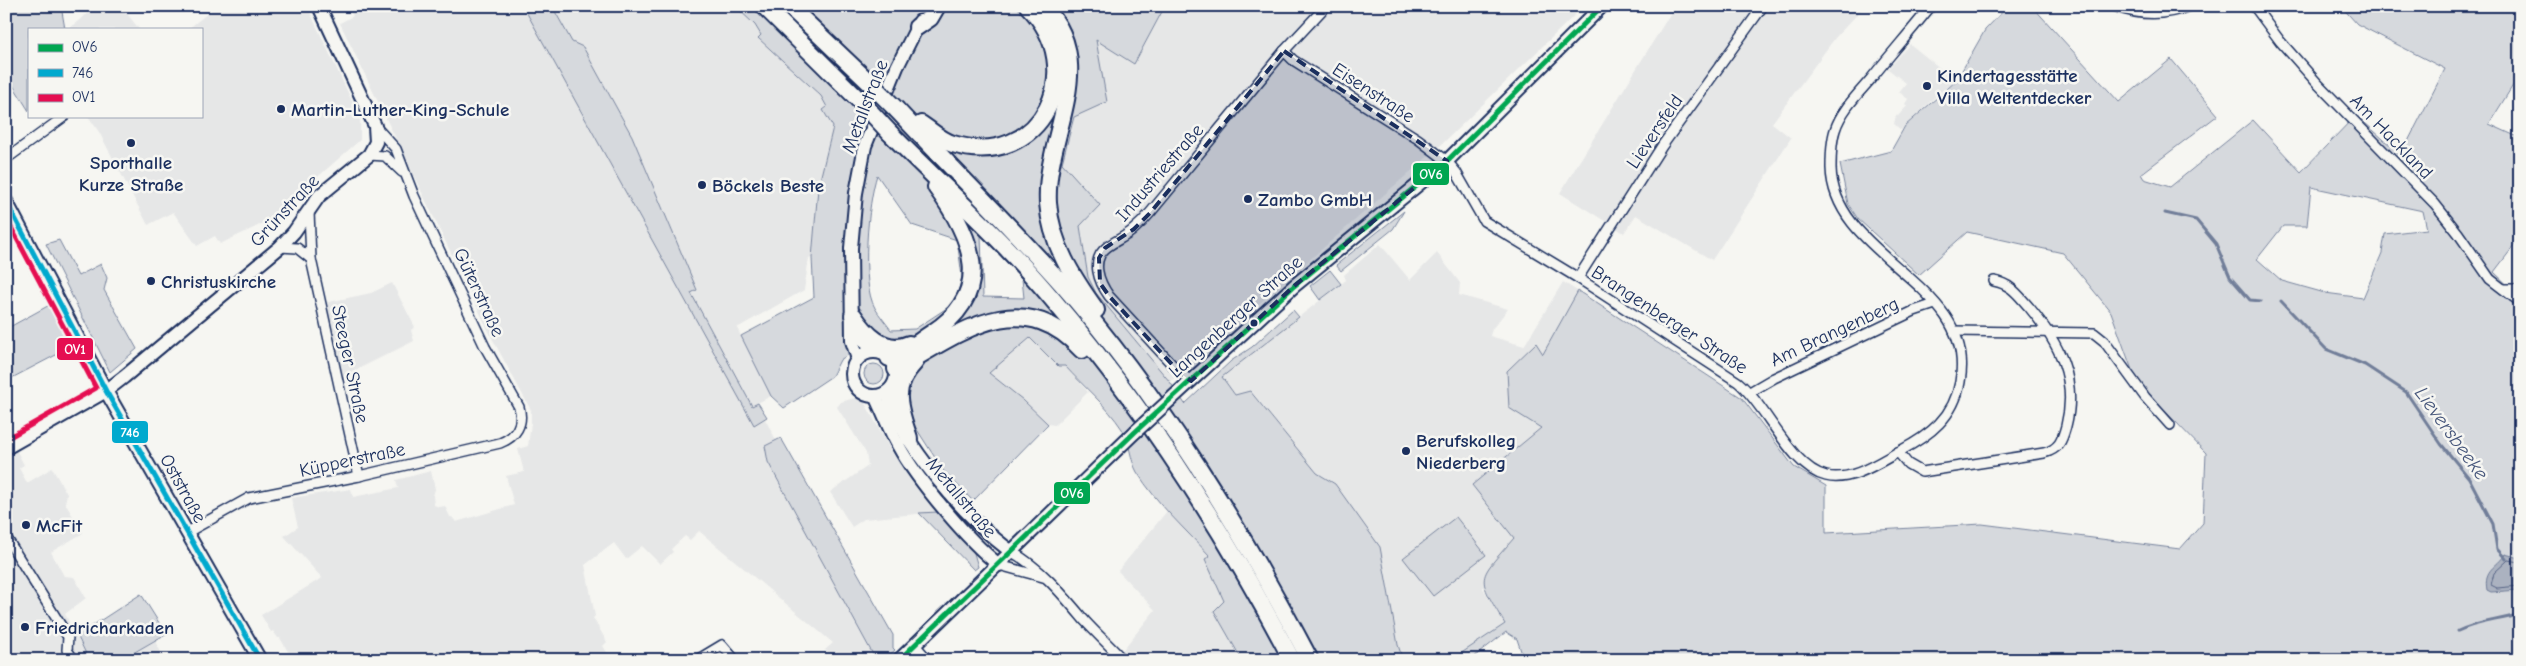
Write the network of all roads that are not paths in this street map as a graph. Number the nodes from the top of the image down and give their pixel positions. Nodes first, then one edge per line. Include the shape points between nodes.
1 (319, 6) edge
2 (764, 6) edge
3 (789, 6) edge
4 (928, 6) edge
5 (937, 6) edge
6 (1028, 6) edge
7 (1043, 6) edge
8 (1326, 6) edge
9 (1602, 6) edge
10 (1763, 6) edge
11 (1931, 6) edge
12 (2114, 6) edge
13 (2190, 6) edge
14 (2254, 6) edge
15 (2128, 8) edge
16 (917, 27) junction
17 (1284, 51) junction
18 (897, 110) junction
19 (62, 118) edge
20 (375, 126) junction
21 (369, 155) junction
22 (912, 156) junction
23 (6, 159) edge
24 (1447, 161) junction
25 (407, 179) junction
26 (6, 201) edge
27 (310, 206) junction
28 (280, 247) junction
29 (311, 259) junction
30 (1578, 278) junction
31 (1994, 281) dead end
32 (2504, 289) junction
33 (2520, 289) edge
34 (2520, 302) edge
35 (1935, 304) junction
36 (853, 315) junction
37 (1954, 331) junction
38 (1101, 332) junction
39 (2050, 332) junction
40 (931, 333) junction
41 (922, 354) junction
42 (858, 359) junction
43 (1102, 359) junction
44 (886, 360) junction
45 (1191, 381) junction
46 (106, 390) junction
47 (1750, 392) junction
48 (881, 394) junction
49 (521, 421) joint
50 (2170, 425) dead end
51 (909, 438) junction
52 (6, 448) edge
53 (1898, 452) junction
54 (1853, 475) joint
55 (359, 476) junction
56 (186, 532) junction
57 (6, 537) edge
58 (1012, 552) junction
59 (999, 565) junction
60 (1046, 578) junction
61 (915, 645) junction
62 (901, 658) edge
63 (74, 660) edge
64 (260, 660) edge
65 (697, 660) edge
66 (736, 660) edge
67 (928, 660) edge
68 (1123, 660) edge
69 (1292, 660) edge
70 (1310, 660) edge

1 - 20 main road, Güterstraße
2 - 22 highway, bridge
3 - 18 highway, bridge
4 - 16 main road, Metallstraße
5 - 16 highway via 930,18
6 - 18 highway via 1050,37 1057,69 1055,89 1044,114 1024,135 999,146 962,147 940,139
7 - 38 highway via 1060,26 1066,40 1070,76 1048,180 1052,228 1059,250 1096,310
8 - 17 street, Industriestraße
9 - 24 main road, Langenberger Straße
10 - 30 street, Lieversfeld via 1662,146
11 - 35 street, Am Brangenberg via 1847,107 1832,145 1833,182 1844,215
12 - 15 street
13 - 15 street via 2154,15
14 - 32 street, Am Hackland via 2318,84 2435,204 2490,279
16 - 36 main road, Metallstraße via 865,146 856,193 851,248
17 - 24 street, Eisenstraße
17 - 45 street, Industriestraße via 1150,213 1134,230 1105,248 1099,258 1100,283 1109,296
18 - 38 highway via 1025,244
19 - 23 street
20 - 21 main road via 376,142
20 - 25 street, Güterstraße via 396,149
21 - 25 street, Güterstraße via 380,154 387,158
21 - 27 main road, Grünstraße
22 - 40 highway via 960,223 972,256 972,275 963,306
22 - 43 highway via 1006,247
24 - 30 street, Brangenberger Straße via 1484,221
24 - 45 main road, Langenberger Straße via 1294,286
25 - 49 street, Güterstraße via 485,347 519,407
26 - 46 main road, Oststraße
27 - 28 main road, Grünstraße
27 - 29 street, Steeger Straße
28 - 29 street via 297,248
28 - 46 main road, Grünstraße
29 - 55 street, Steeger Straße
30 - 47 street, Brangenberger Straße
31 - 39 street via 2006,283
32 - 33 street
32 - 34 street, Am Hackland
35 - 37 street, Am Brangenberg
35 - 47 street, Am Brangenberg
36 - 40 highway via 862,329 877,342 888,346 905,346
36 - 42 main road, Metallstraße via 852,341
36 - 44 main road, Metallstraße via 862,338
37 - 39 street
37 - 53 street, Am Brangenberg via 1962,369 1951,409 1933,431
38 - 70 highway via 1195,461 1263,573
39 - 50 street via 2094,333 2104,341
39 - 53 street via 2069,383 2068,420 2057,448 2044,454 1922,472 1908,464
40 - 44 highway
41 - 43 highway via 979,323 1016,316 1050,324 1067,334 1084,352
41 - 44 highway
41 - 51 highway via 902,377 899,388 898,400
42 - 44 main road
42 - 48 main road via 854,367 855,383 860,390
43 - 69 highway via 1224,538
44 - 48 main road via 895,382
45 - 58 main road, Langenberger Straße, bridge
46 - 52 main road, Grünstraße
46 - 56 main road, Oststraße
47 - 54 street, Brangenberger Straße via 1802,464 1828,477
48 - 51 main road, Metallstraße via 890,402
48 - 59 main road, Metallstraße via 898,446 985,554
49 - 55 street, Küpperstraße via 514,435 500,443
51 - 58 main road, Metallstraße via 948,490 997,542
53 - 54 street, Am Brangenberg
55 - 56 street, Küpperstraße via 249,498
56 - 64 main road, Oststraße
57 - 63 street via 68,637 67,650
58 - 59 main road, Langenberger Straße
58 - 60 street via 1027,560
59 - 60 street
59 - 61 main road, Langenberger Straße
60 - 68 street
61 - 62 main road, Langenberger Straße
61 - 67 street
65 - 66 street via 722,645

